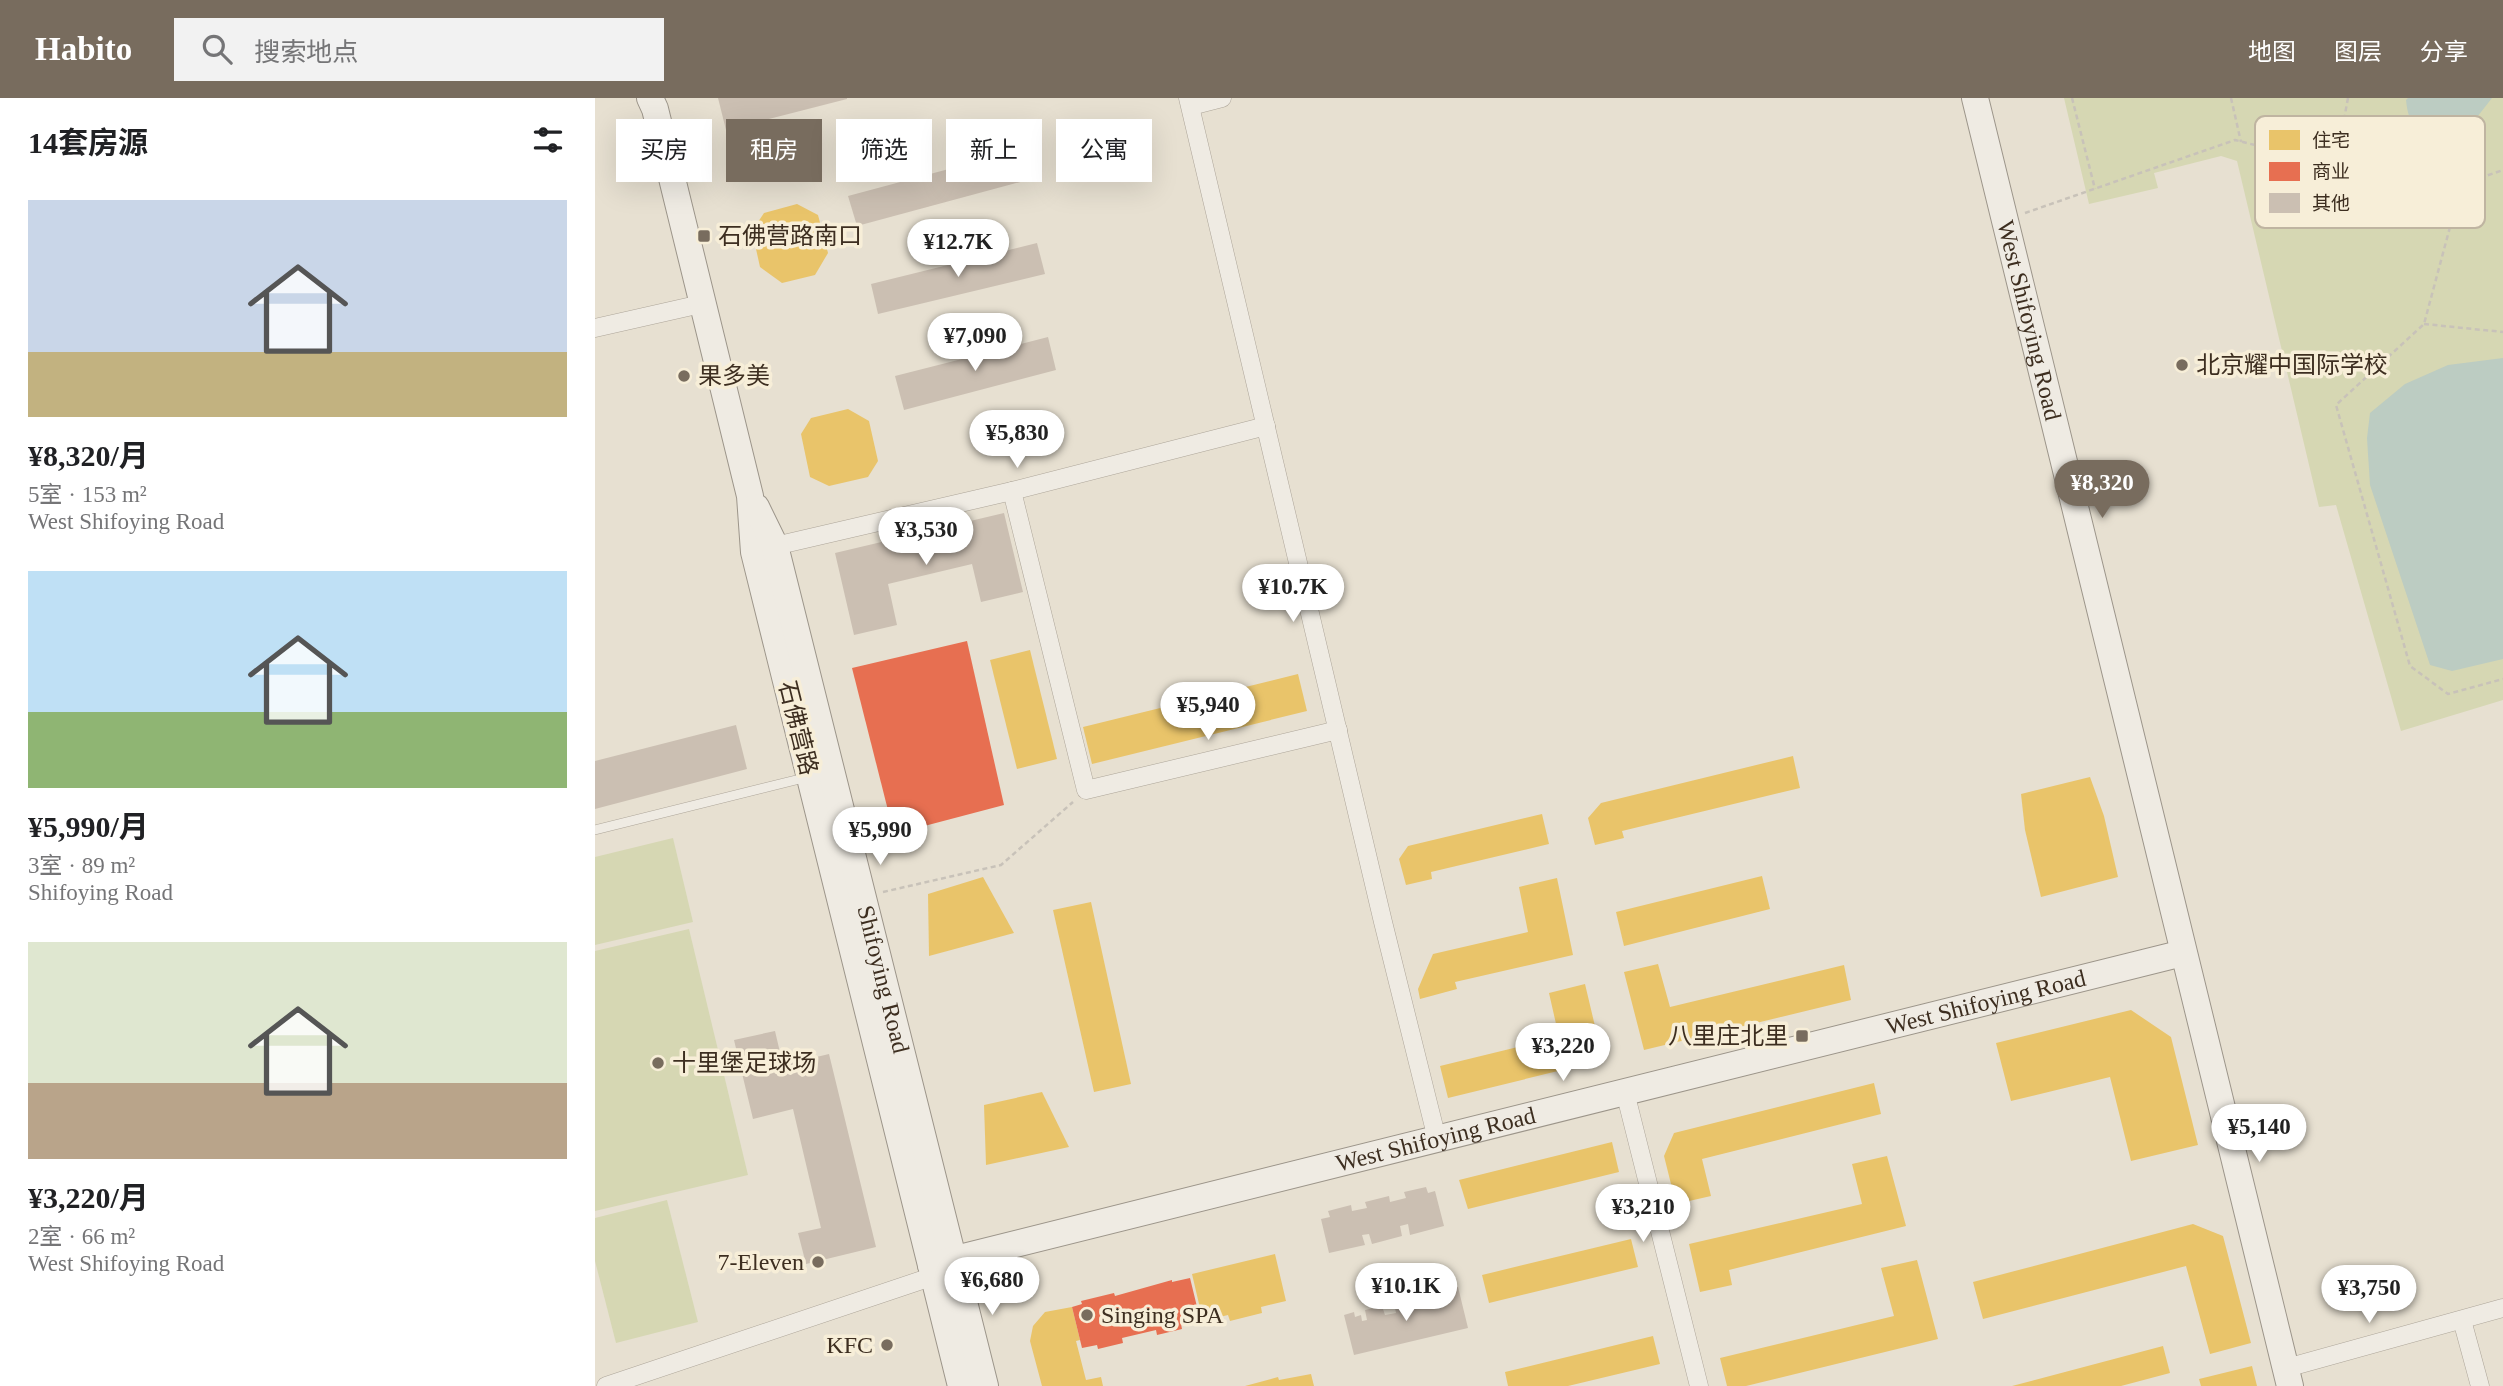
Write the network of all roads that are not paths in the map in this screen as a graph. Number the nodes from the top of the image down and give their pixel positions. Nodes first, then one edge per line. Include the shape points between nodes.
1 (1222, 98) edge
2 (1975, 98) edge
3 (653, 102) edge
4 (1189, 102) edge
5 (701, 303) junction
6 (595, 328) edge
7 (1266, 426) junction
8 (1012, 491) junction
9 (750, 496) junction
10 (775, 546) junction
11 (1338, 730) junction
12 (810, 776) junction
13 (595, 830) edge
14 (2183, 953) junction
15 (1625, 1092) junction
16 (1437, 1139) junction
17 (939, 1267) junction
18 (2503, 1308) edge
19 (2462, 1320) junction
20 (2288, 1377) edge
21 (606, 1386) edge
22 (961, 1386) edge
23 (985, 1386) edge
24 (1699, 1386) edge
25 (2480, 1386) edge

1 - 4 street
2 - 14 street, West Shifoying Road
3 - 5 street, 石佛营路
4 - 7 street
5 - 6 street
5 - 9 street, 石佛营路
7 - 8 street
7 - 11 street
8 - 10 street
8 - 11 street via 1086,790
9 - 10 street, Shifoying Road
9 - 12 street, 石佛营路 via 754,552
10 - 17 street, Shifoying Road via 863,896
11 - 16 street
12 - 13 lane
12 - 17 street, 石佛营路
14 - 15 street, West Shifoying Road
14 - 20 street, West Shifoying Road
15 - 16 street, West Shifoying Road
15 - 24 street
16 - 17 street, West Shifoying Road
17 - 21 street
17 - 22 street, 石佛营路
17 - 23 street, Shifoying Road
18 - 19 street
19 - 20 street
19 - 25 street

